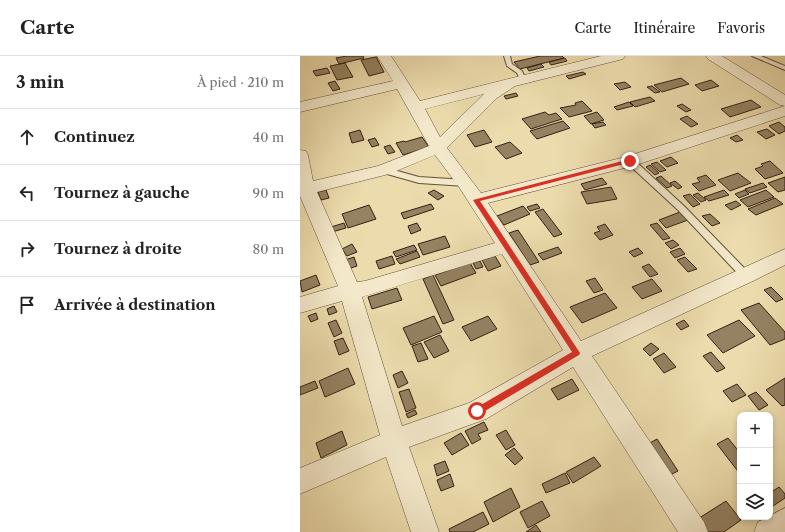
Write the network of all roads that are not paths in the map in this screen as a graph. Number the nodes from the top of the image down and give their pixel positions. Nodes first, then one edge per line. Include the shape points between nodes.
1 (384, 56) edge
2 (507, 56) edge
3 (713, 56) edge
4 (755, 56) edge
5 (610, 57) edge
6 (785, 68) edge
7 (516, 82) junction
8 (401, 84) junction
9 (785, 102) edge
10 (300, 107) edge
11 (416, 107) junction
12 (785, 111) edge
13 (438, 148) junction
14 (300, 155) edge
15 (630, 161) junction
16 (384, 170) junction
17 (303, 189) edge
18 (471, 191) junction
19 (507, 246) junction
20 (785, 256) edge
21 (746, 276) junction
22 (350, 291) junction
23 (300, 305) edge
24 (577, 353) junction
25 (394, 441) junction
26 (300, 481) edge
27 (785, 522) edge
28 (426, 532) edge
29 (694, 532) edge
30 (768, 532) edge

1 - 8 street
2 - 7 lane via 509,64 520,72
3 - 9 street
4 - 6 lane
5 - 7 street
7 - 11 street
7 - 13 street via 492,95
8 - 10 street
8 - 11 street
11 - 13 street
12 - 15 street
13 - 16 street
13 - 18 street
14 - 17 street
15 - 18 street
15 - 21 lane via 681,208
16 - 17 street
16 - 18 lane
17 - 22 street
18 - 19 street
19 - 22 street via 365,289
19 - 24 street
20 - 21 street
21 - 24 street
22 - 23 street
22 - 25 street
24 - 25 street via 477,411
24 - 29 street
25 - 26 street
25 - 28 street
27 - 30 street

